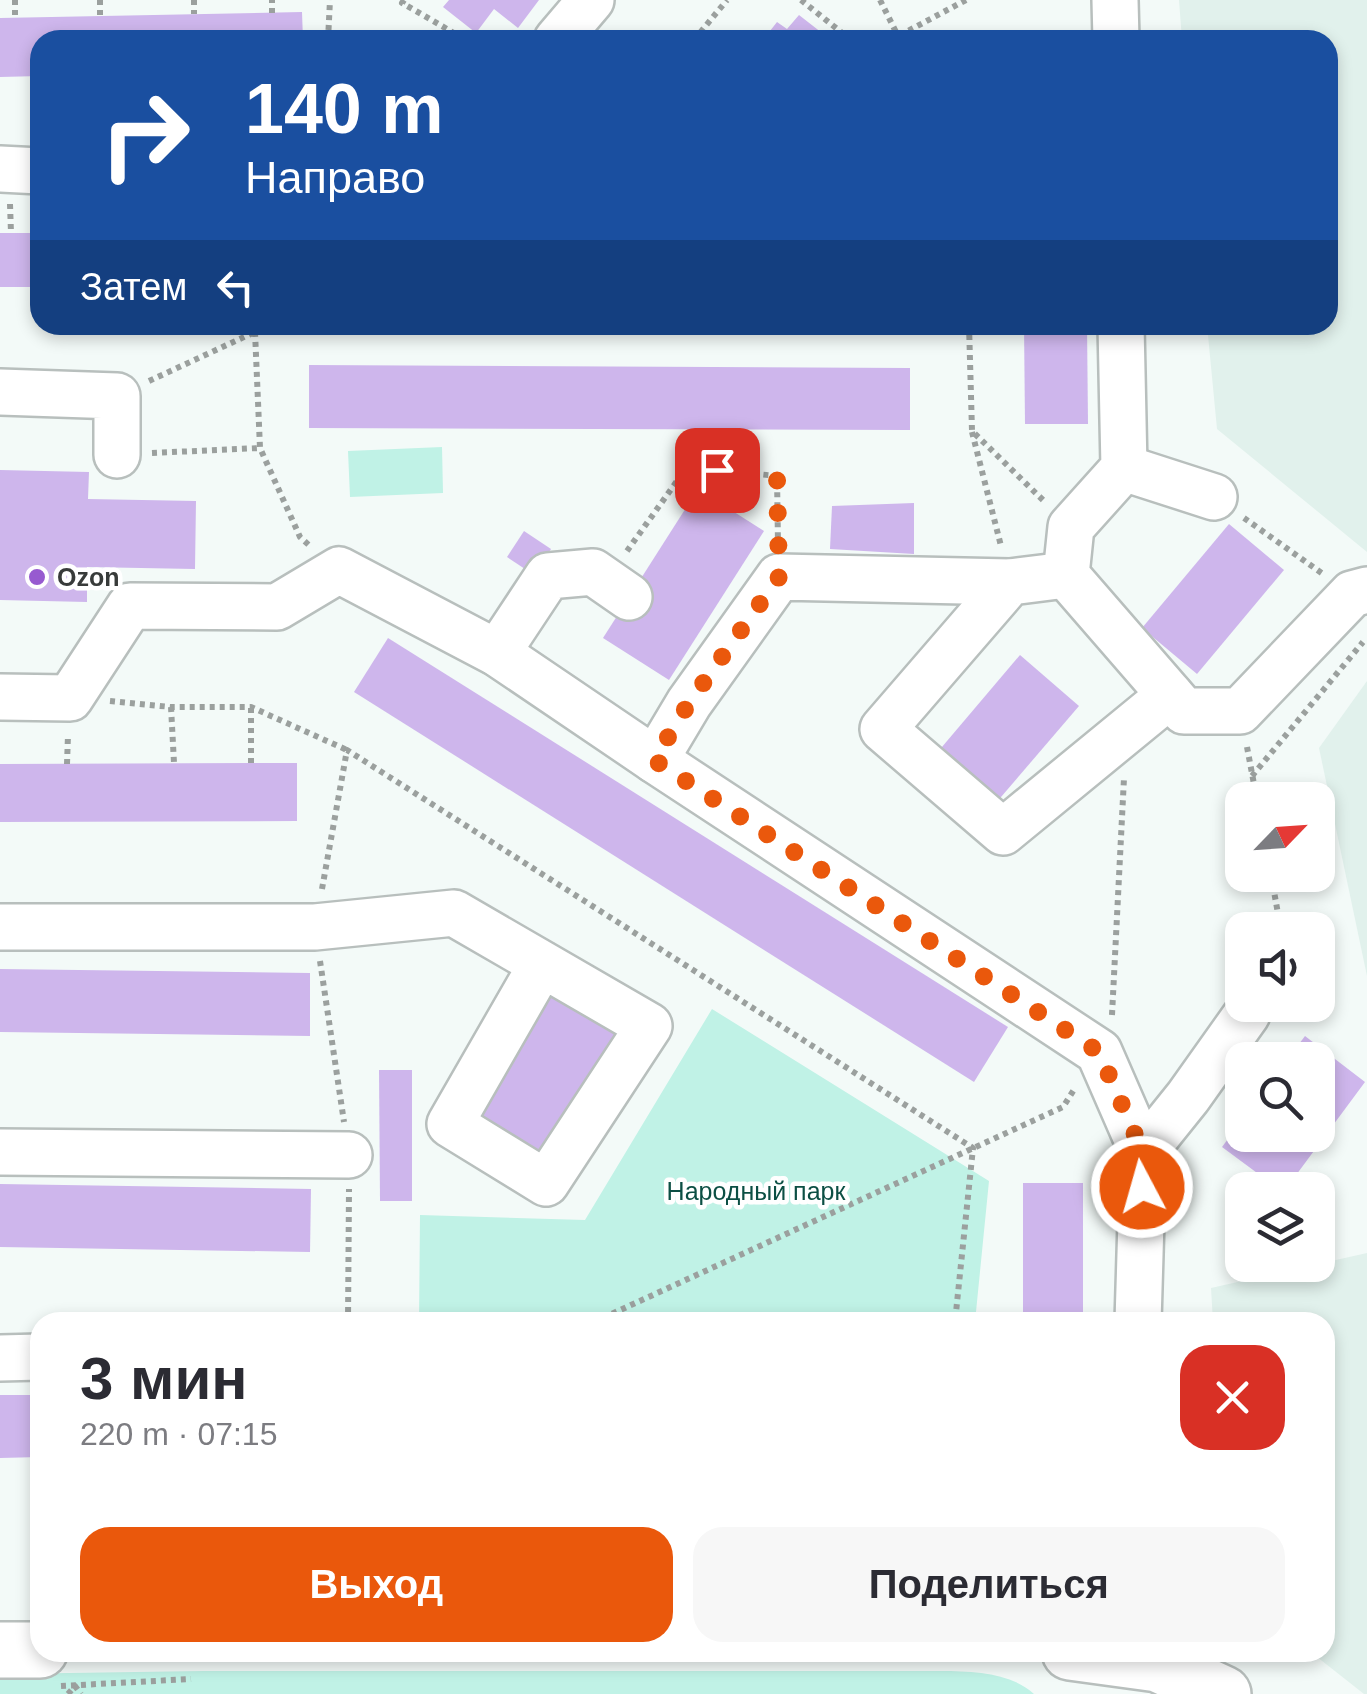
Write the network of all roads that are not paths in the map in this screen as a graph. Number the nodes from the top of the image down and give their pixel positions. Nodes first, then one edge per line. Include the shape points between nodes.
1 (590, 0) edge
2 (1115, 0) edge
3 (565, 30) edge
4 (1116, 30) edge
5 (0, 169) edge
6 (30, 170) edge
7 (1121, 335) edge
8 (0, 392) edge
9 (117, 455) road end
10 (1124, 468) junction
11 (1214, 497) road end
12 (1066, 575) junction
13 (1010, 582) junction
14 (617, 589) road end
15 (1359, 592) edge
16 (497, 652) junction
17 (1170, 695) junction
18 (0, 697) edge
19 (654, 760) junction
20 (0, 927) edge
21 (542, 964) junction
22 (1241, 1022) edge
23 (0, 1152) edge
24 (1143, 1153) junction
25 (349, 1155) dead end
26 (1138, 1312) edge
27 (30, 1357) edge
28 (0, 1358) edge
29 (0, 1650) edge
30 (1126, 1669) edge
31 (57, 1674) edge
32 (1223, 1694) edge

1 - 3 lane
2 - 4 lane
5 - 6 lane
7 - 10 lane
8 - 9 lane via 117,396
10 - 11 lane
10 - 12 lane via 1071,527
12 - 13 lane
12 - 17 lane
13 - 17 lane via 883,729 1003,832
13 - 19 lane via 779,577
14 - 16 lane via 593,572 548,576
15 - 17 lane via 1240,711 1184,711
16 - 18 lane via 340,570 277,607 130,606 70,698
16 - 19 lane
19 - 24 lane via 1099,1052
20 - 21 lane via 315,928 454,913
21 - 21 lane via 649,1026 546,1182 450,1124
22 - 24 lane
23 - 25 lane
24 - 26 lane
27 - 28 lane
29 - 31 main road
30 - 32 main road via 1158,1664

